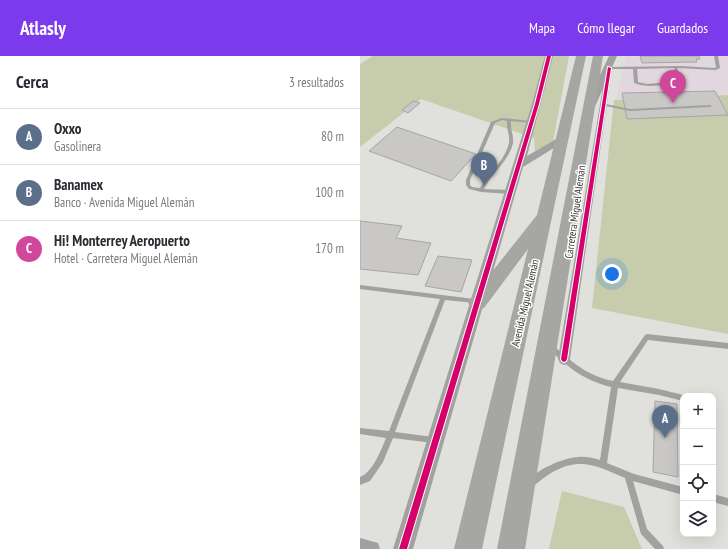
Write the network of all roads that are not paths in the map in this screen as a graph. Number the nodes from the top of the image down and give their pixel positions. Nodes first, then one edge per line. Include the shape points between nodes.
1 (549, 56) edge
2 (573, 56) edge
3 (581, 56) edge
4 (613, 56) edge
5 (716, 56) edge
6 (603, 62) edge
7 (675, 67) junction
8 (635, 68) junction
9 (710, 106) dead end
10 (595, 108) junction
11 (568, 114) junction
12 (509, 120) junction
13 (531, 122) junction
14 (562, 140) junction
15 (518, 165) junction
16 (481, 190) junction
17 (510, 192) junction
18 (546, 215) junction
19 (360, 287) edge
20 (443, 296) junction
21 (477, 302) junction
22 (548, 344) junction
23 (728, 346) edge
24 (564, 359) junction
25 (615, 384) junction
26 (680, 397) edge
27 (360, 431) edge
28 (390, 435) junction
29 (435, 440) junction
30 (603, 465) junction
31 (628, 475) junction
32 (360, 482) edge
33 (680, 490) edge
34 (521, 496) junction
35 (716, 499) edge
36 (728, 502) edge
37 (360, 546) edge
38 (372, 549) edge
39 (403, 549) edge
40 (468, 549) edge
41 (511, 549) edge
42 (660, 549) edge

1 - 13 street
2 - 11 highway
3 - 11 highway, Avenida Miguel Alemán
4 - 6 street
5 - 7 lane via 716,69
6 - 8 lane
6 - 10 highway
7 - 8 lane
7 - 8 lane via 681,82 647,85 636,83
9 - 10 lane via 636,110
10 - 22 highway
10 - 24 street, Carretera Miguel Alemán
11 - 14 highway, Avenida Miguel Alemán
12 - 13 lane
12 - 16 lane via 511,140 508,150 500,165 486,179
12 - 16 lane via 493,122 468,180 471,188
13 - 15 street
14 - 15 street
14 - 18 highway, Avenida Miguel Alemán
15 - 17 street
16 - 17 lane
17 - 21 street
18 - 21 highway
18 - 40 highway, Avenida Miguel Alemán
19 - 20 lane
20 - 21 lane
20 - 28 lane
21 - 29 street
22 - 24 lane
22 - 34 highway
23 - 25 lane via 646,337
24 - 25 lane via 584,374
25 - 26 lane
25 - 30 lane
27 - 28 lane
28 - 29 lane
28 - 32 lane via 376,469
29 - 39 street
30 - 31 lane
30 - 34 lane via 581,460 572,461 534,481
31 - 33 lane
31 - 42 lane via 644,531
34 - 41 highway
35 - 36 lane
37 - 38 street

